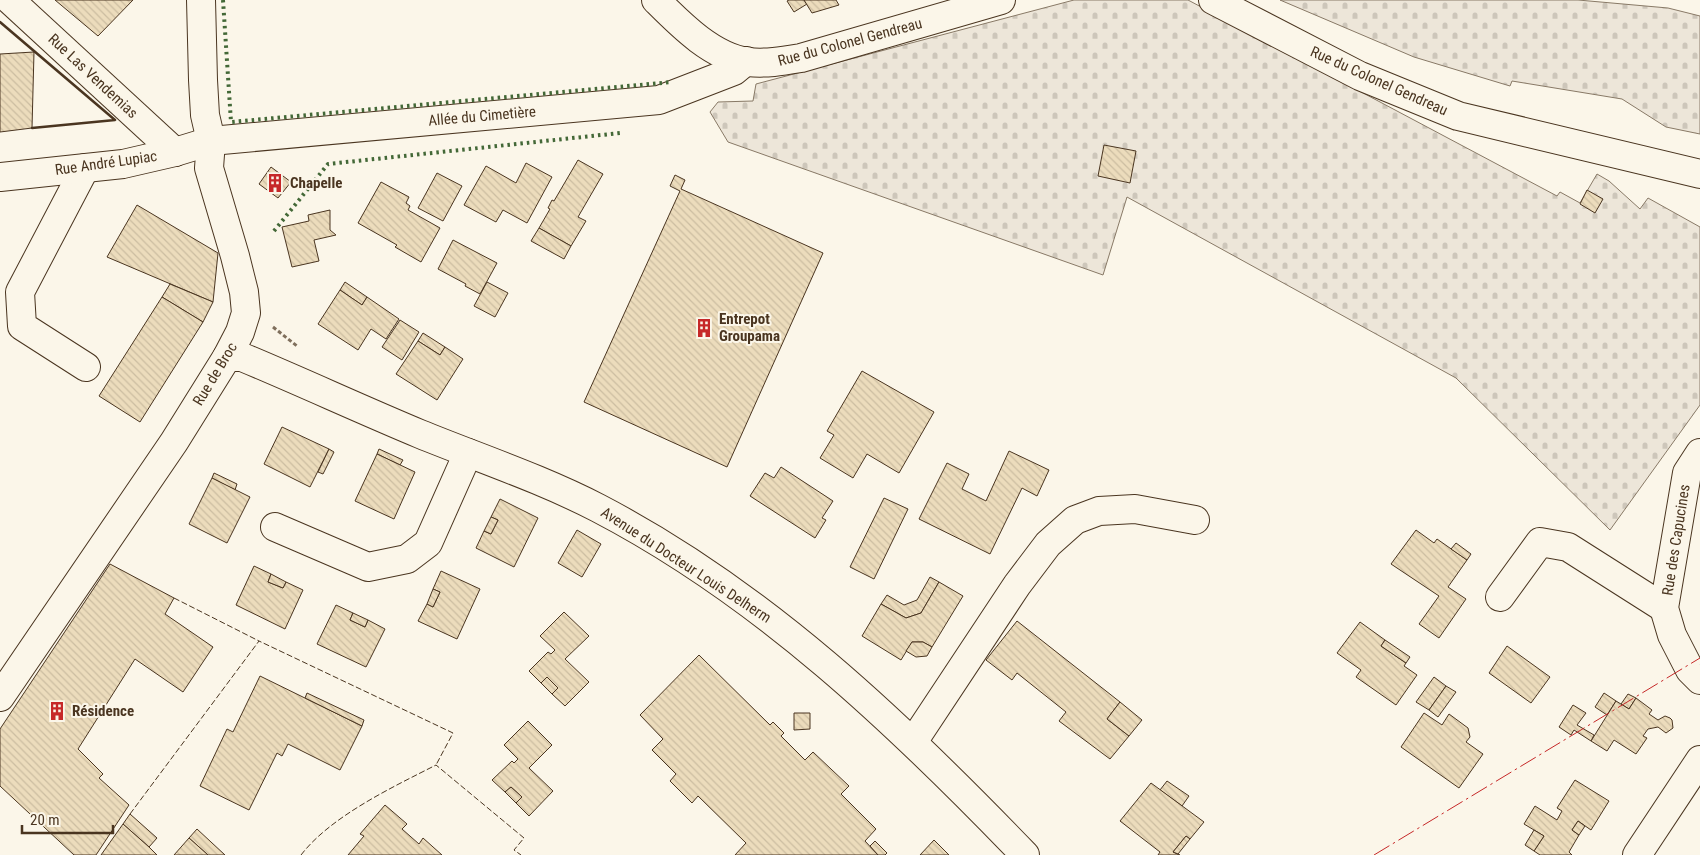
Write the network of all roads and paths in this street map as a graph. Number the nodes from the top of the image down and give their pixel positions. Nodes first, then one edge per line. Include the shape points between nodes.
1 (10, 0) edge
2 (201, 0) edge
3 (656, 0) edge
4 (1002, 0) edge
5 (1213, 0) edge
6 (746, 61) junction
7 (210, 141) junction
8 (175, 152) junction
9 (85, 168) junction
10 (1700, 174) edge
11 (0, 177) edge
12 (226, 357) junction
13 (86, 367) dead end
14 (468, 453) junction
15 (1700, 453) edge
16 (1195, 520) dead end
17 (275, 526) dead end
18 (1500, 597) dead end
19 (1664, 608) junction
20 (1700, 680) edge
21 (0, 697) edge
22 (912, 742) junction
23 (1700, 760) edge
24 (1025, 855) edge
25 (1637, 855) edge

1 - 8 street, Rue Las Vendemias
2 - 7 street, Rue de Broc via 205,114
3 - 6 street, Rue du Colonel Gendreau via 706,43
4 - 6 street, Rue du Colonel Gendreau via 801,58 773,63
5 - 10 street, Rue du Colonel Gendreau via 1360,76 1449,113
6 - 7 street, Allée du Cimetière via 734,71 659,100
7 - 8 street, Rue André Lupiac
7 - 12 street, Rue de Broc via 209,168 235,256 246,313
8 - 9 street, Rue André Lupiac via 123,164
9 - 11 street, Rue André Lupiac
9 - 13 street via 20,292 22,326
12 - 14 street, Avenue du Docteur Louis Delherm via 242,357
12 - 21 street, Rue de Broc via 174,442
14 - 17 street via 428,543 407,559 368,567
14 - 22 street, Avenue du Docteur Louis Delherm via 598,508 717,581 802,643
15 - 19 street, Rue des Capucines via 1687,473
16 - 22 street via 1135,509 1099,511 1075,520 1048,544 1016,585
18 - 19 street via 1540,542 1568,547
19 - 20 street, Rue des Capucines via 1672,635 1690,670
22 - 24 street, Avenue du Docteur Louis Delherm
23 - 25 street

